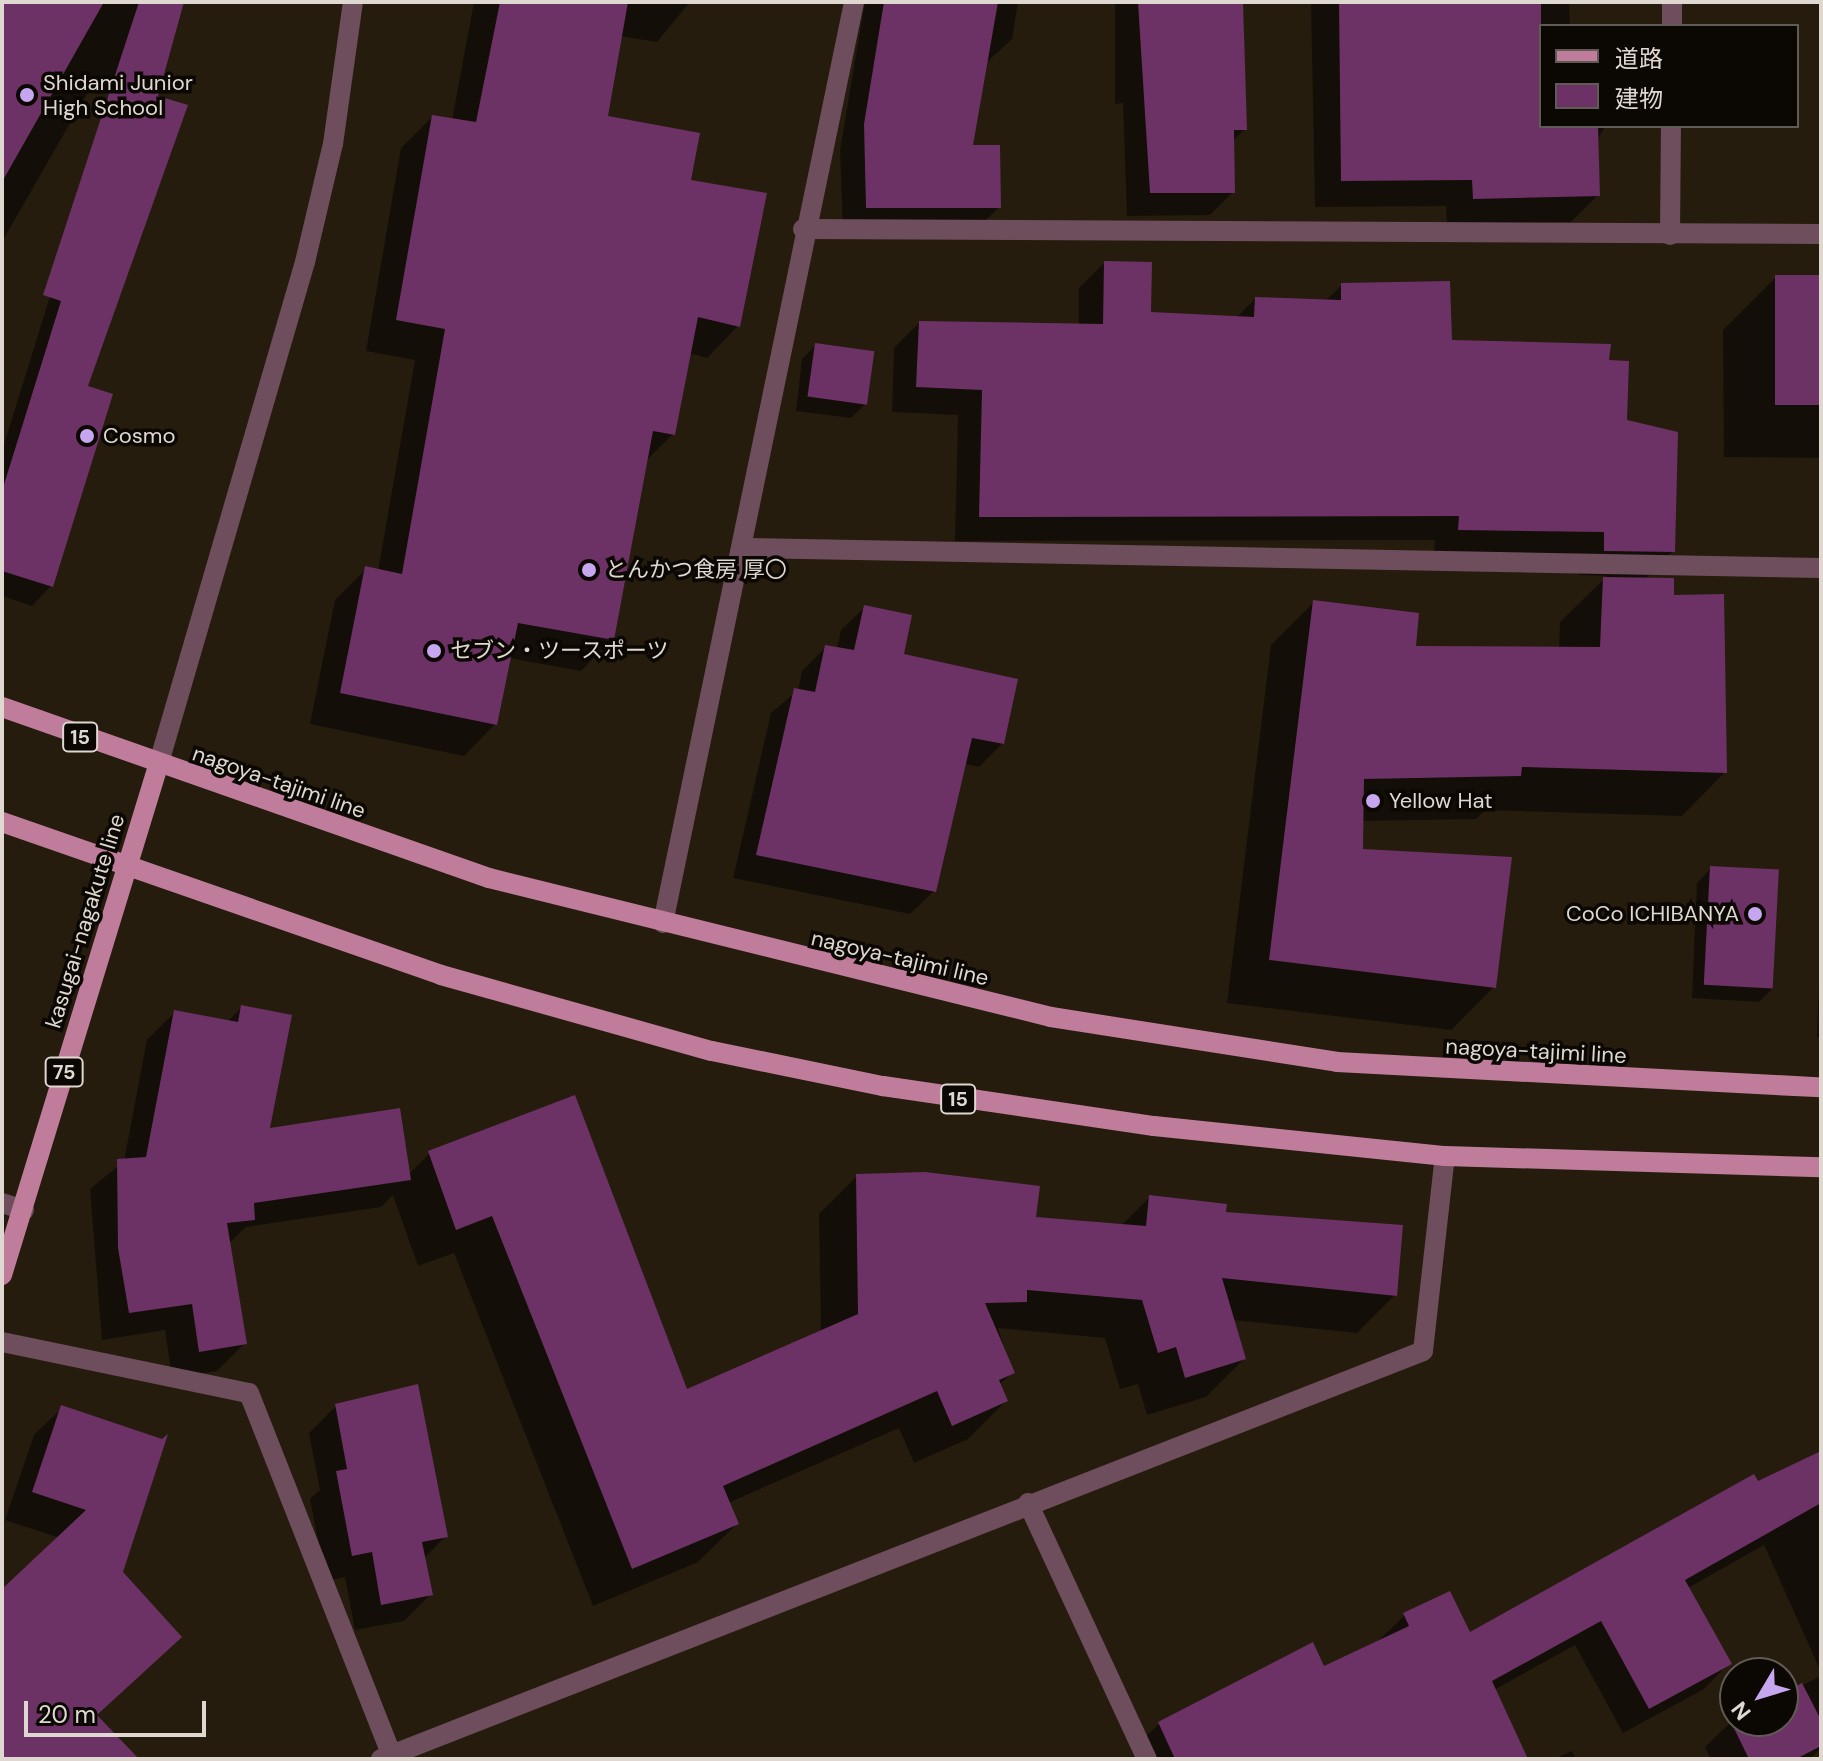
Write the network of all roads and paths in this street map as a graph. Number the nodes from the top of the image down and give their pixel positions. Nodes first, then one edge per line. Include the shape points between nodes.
1 (353, 2) edge
2 (854, 2) edge
3 (1672, 2) edge
4 (1672, 24) edge
5 (1671, 128) edge
6 (803, 229) junction
7 (1821, 234) edge
8 (1670, 235) junction
9 (744, 548) junction
10 (1821, 568) edge
11 (2, 707) edge
12 (158, 766) junction
13 (2, 822) edge
14 (124, 868) junction
15 (663, 923) junction
16 (1821, 1087) edge
17 (1445, 1156) junction
18 (1821, 1167) edge
19 (2, 1203) edge
20 (24, 1210) junction
21 (2, 1275) edge
22 (2, 1342) edge
23 (1028, 1503) junction
24 (386, 1756) edge
25 (1147, 1759) edge

1 - 12 street via 333,144 305,262
2 - 6 street
3 - 4 street
5 - 8 street
6 - 8 street
6 - 9 street
7 - 8 street
9 - 10 street
9 - 15 street
11 - 12 main road, nagoya-tajimi line / 15
12 - 14 main road, kasugai-nagakute line / 75
12 - 15 main road, nagoya-tajimi line / 15 via 489,878
13 - 14 main road, 15
14 - 17 main road, 15 via 441,975 712,1051 1010,1108
14 - 20 main road, kasugai-nagakute line / 75
15 - 16 main road, nagoya-tajimi line / 15 via 1051,1017 1322,1060
17 - 18 main road, 15
17 - 23 street via 1423,1351
19 - 20 street
20 - 21 main road, kasugai-nagakute line / 75
22 - 24 street via 249,1393
23 - 24 street
23 - 25 street

